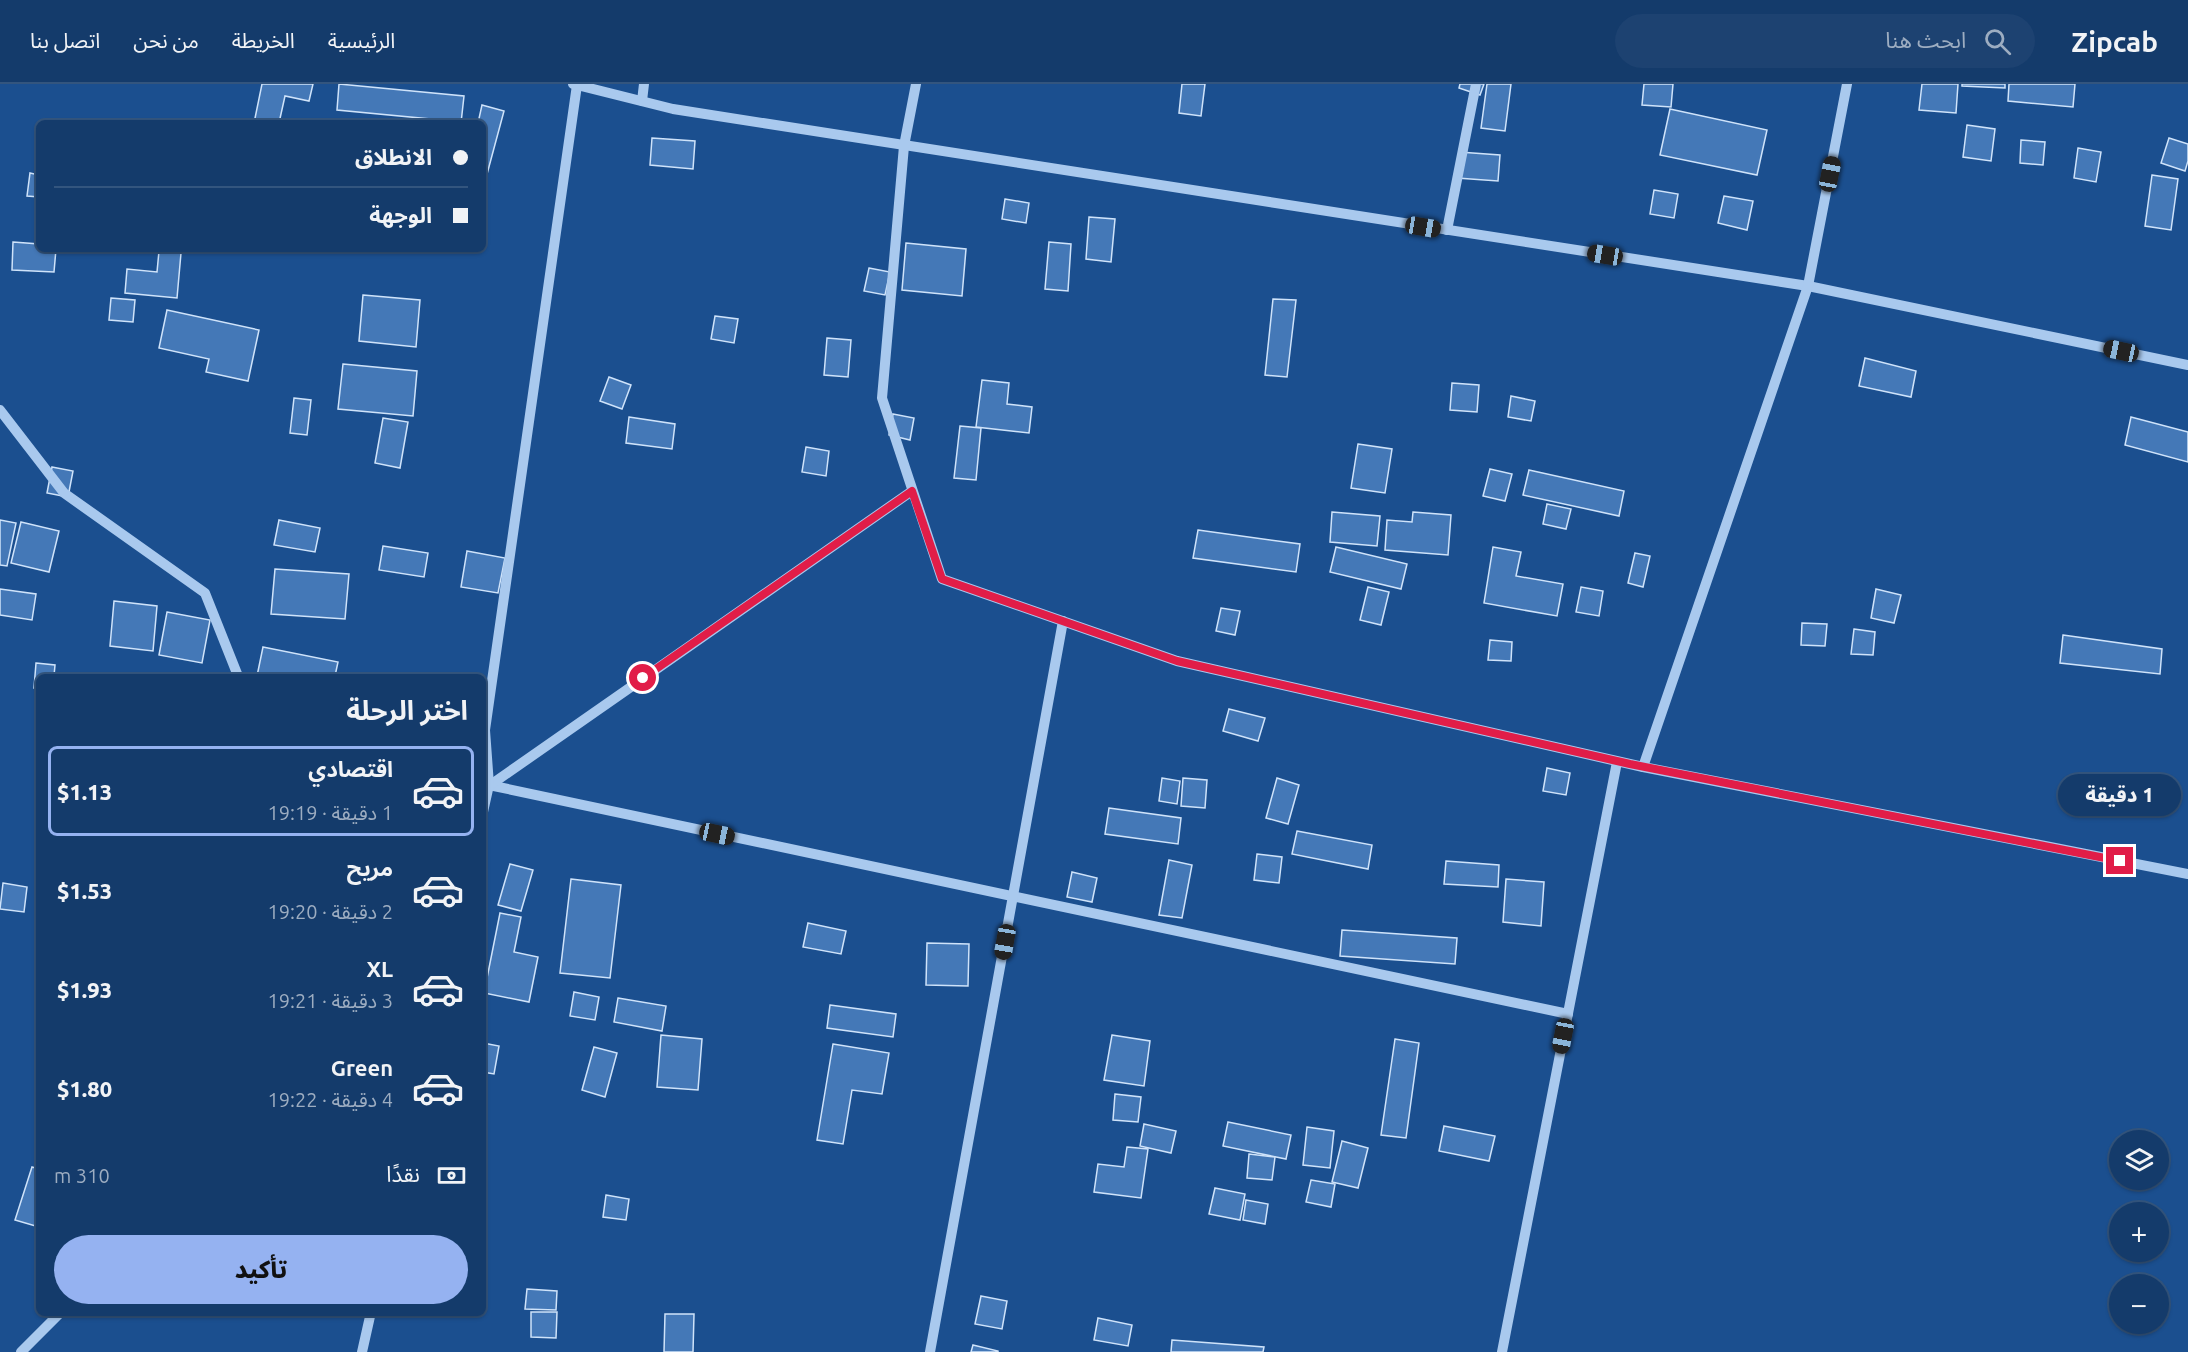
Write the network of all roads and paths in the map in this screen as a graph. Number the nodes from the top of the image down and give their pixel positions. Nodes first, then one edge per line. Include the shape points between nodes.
1 (575, 84) edge
2 (644, 84) edge
3 (916, 84) edge
4 (1476, 84) edge
5 (1847, 84) edge
6 (642, 101) junction
7 (904, 146) junction
8 (1447, 230) junction
9 (1808, 286) junction
10 (2188, 365) edge
11 (0, 410) edge
12 (912, 491) junction
13 (1063, 621) junction
14 (237, 674) edge
15 (486, 723) edge
16 (1617, 762) junction
17 (1642, 767) junction
18 (486, 788) edge
19 (2188, 874) edge
20 (1013, 896) junction
21 (1568, 1014) junction
22 (57, 1316) edge
23 (370, 1316) edge
24 (21, 1352) edge
25 (362, 1352) edge
26 (930, 1352) edge
27 (1502, 1352) edge

1 - 6 street
1 - 15 street
2 - 6 street
3 - 7 street
4 - 8 street
5 - 9 street
6 - 7 street
7 - 8 street
7 - 12 street via 882,398
8 - 9 street
9 - 10 street
9 - 17 street
11 - 14 street via 64,493 205,593
12 - 13 street via 942,579
12 - 18 street
13 - 16 street via 1177,661
13 - 20 street
16 - 17 street
16 - 21 street
17 - 19 street
18 - 20 street
20 - 21 street
20 - 26 street
21 - 27 street
22 - 24 street
23 - 25 street

